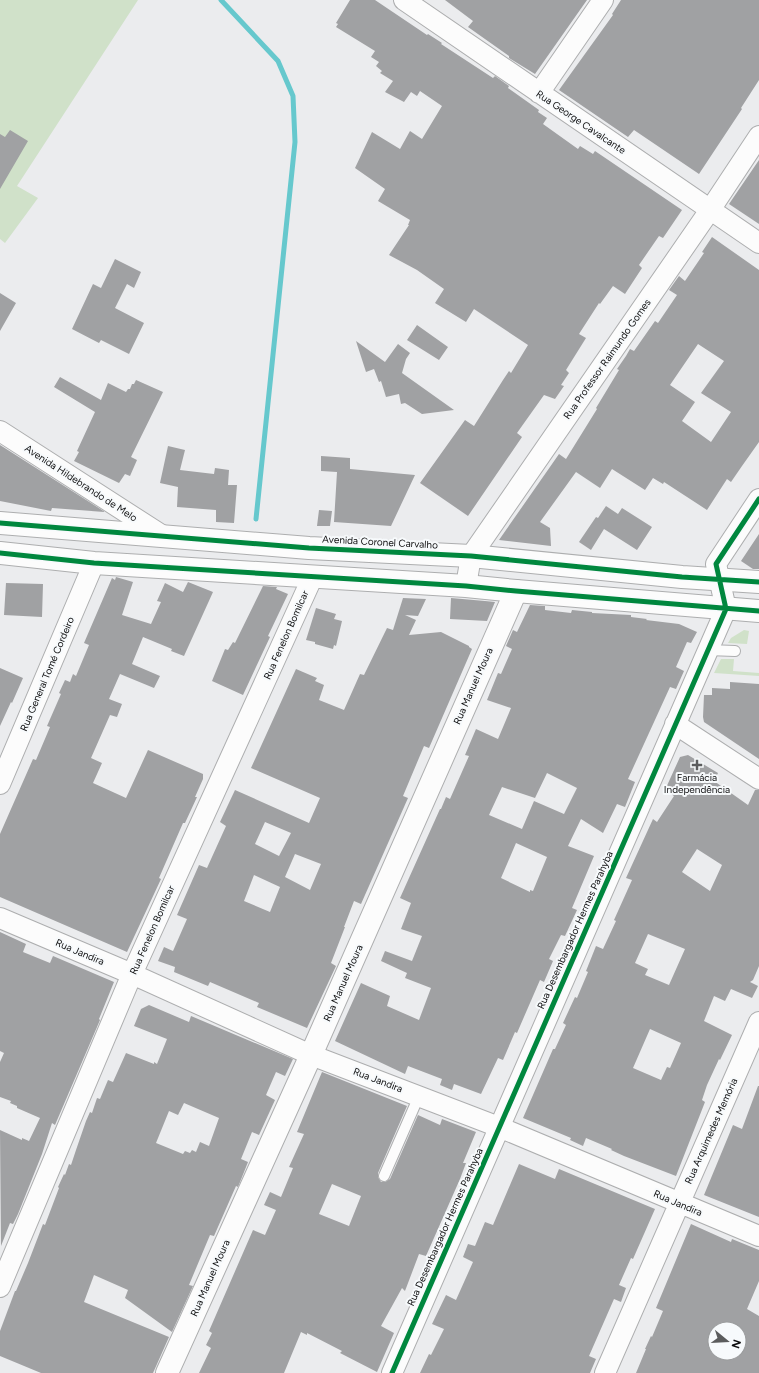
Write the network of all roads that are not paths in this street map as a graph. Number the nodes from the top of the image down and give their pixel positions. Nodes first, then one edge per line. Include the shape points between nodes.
1 (404, 0) edge
2 (603, 0) edge
3 (539, 93) junction
4 (759, 136) edge
5 (710, 210) junction
6 (759, 243) edge
7 (0, 431) edge
8 (759, 499) edge
9 (0, 523) edge
10 (163, 536) junction
11 (0, 552) edge
12 (471, 556) junction
13 (94, 563) junction
14 (308, 576) junction
15 (720, 580) junction
16 (759, 582) edge
17 (466, 586) junction
18 (516, 591) junction
19 (726, 609) junction
20 (759, 611) edge
21 (708, 650) junction
22 (734, 652) dead end
23 (675, 724) junction
24 (759, 779) edge
25 (0, 784) edge
26 (0, 918) edge
27 (132, 974) junction
28 (759, 1022) edge
29 (311, 1055) junction
30 (419, 1096) junction
31 (499, 1127) junction
32 (384, 1176) dead end
33 (679, 1203) junction
34 (759, 1236) edge
35 (0, 1287) edge
36 (168, 1373) edge
37 (392, 1373) edge
38 (605, 1373) edge

1 - 3 street, Rua George Cavalcante
2 - 3 street
3 - 5 street, Rua George Cavalcante
4 - 5 street, Rua Professor Raimundo Gomes
5 - 6 street, Rua George Cavalcante
5 - 12 street, Rua Professor Raimundo Gomes
7 - 10 street, Avenida Hildebrando de Melo
8 - 15 street via 716,564
9 - 10 main road, Avenida Coronel Carvalho
10 - 12 main road, Avenida Coronel Carvalho via 309,548
11 - 13 main road
12 - 15 main road, Avenida Coronel Carvalho
12 - 17 street, Rua Professor Raimundo Gomes
13 - 14 main road
13 - 25 street, Rua General Tomé Cordeiro
14 - 17 main road
14 - 27 street, Rua Fenelon Bomilcar
15 - 16 main road, Avenida Coronel Carvalho
15 - 19 street
17 - 18 main road
18 - 19 main road
18 - 29 main road, Rua Manuel Moura
19 - 20 main road
19 - 21 street, Rua Desembargador Hermes Parahyba
21 - 22 lane
21 - 23 street, Rua Desembargador Hermes Parahyba
23 - 24 street
23 - 31 street, Rua Desembargador Hermes Parahyba
26 - 27 street, Rua Jandira
27 - 29 street, Rua Jandira
27 - 35 street, Rua Fenelon Bomilcar
28 - 33 street, Rua Arquimedes Memória
29 - 30 street, Rua Jandira
29 - 36 main road, Rua Manuel Moura
30 - 31 street, Rua Jandira
30 - 32 lane
31 - 33 street, Rua Jandira
31 - 37 street, Rua Desembargador Hermes Parahyba
33 - 34 street, Rua Jandira
33 - 38 street, Rua Arquimedes Memória

